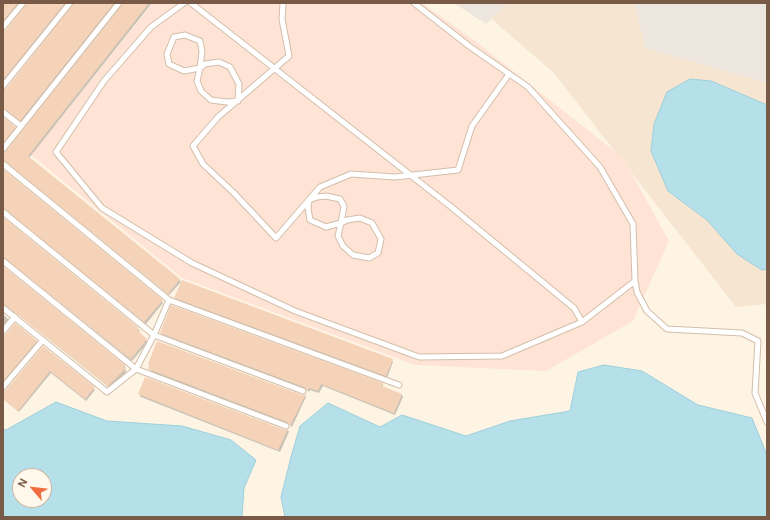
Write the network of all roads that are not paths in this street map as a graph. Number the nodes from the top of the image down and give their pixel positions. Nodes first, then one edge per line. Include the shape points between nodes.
1 (22, 3) edge
2 (70, 3) edge
3 (119, 3) edge
4 (184, 3) edge
5 (191, 3) edge
6 (283, 3) edge
7 (414, 3) edge
8 (3, 27) edge
9 (200, 68) junction
10 (274, 69) junction
11 (509, 74) junction
12 (3, 86) edge
13 (238, 101) junction
14 (3, 112) edge
15 (21, 126) junction
16 (3, 149) edge
17 (3, 164) edge
18 (411, 175) junction
19 (309, 200) junction
20 (3, 212) edge
21 (341, 223) junction
22 (3, 261) edge
23 (635, 281) junction
24 (169, 300) junction
25 (3, 308) edge
26 (15, 317) junction
27 (582, 322) junction
28 (3, 331) edge
29 (154, 335) junction
30 (43, 340) junction
31 (136, 369) junction
32 (399, 385) dead end
33 (3, 387) edge
34 (302, 391) dead end
35 (767, 422) edge
36 (286, 426) dead end

1 - 8 lane
2 - 12 lane
3 - 15 lane
4 - 27 lane via 151,27 104,81 56,152 102,208 192,263 295,311 419,357 502,356
5 - 10 lane
6 - 10 lane via 282,18 290,56
7 - 11 lane
9 - 9 lane via 184,71 169,64 167,54 174,38 184,35 200,41
9 - 13 lane via 197,81 201,91 211,100
9 - 13 lane via 205,64 219,62 230,68 240,84
10 - 13 lane
10 - 18 lane
11 - 18 lane via 472,126 458,170
11 - 23 lane via 528,87 600,167 633,224
13 - 19 lane via 218,117 193,146 203,164 276,238
14 - 15 lane
15 - 16 lane
17 - 24 lane
18 - 19 lane via 395,177 351,174 320,187
18 - 27 lane via 574,308
19 - 21 lane via 310,220 326,226
19 - 21 lane via 326,196 340,199 344,206
20 - 29 lane
21 - 21 lane via 338,236 343,246 353,255 369,258 378,253 381,239 372,223 360,218
22 - 31 lane
23 - 27 lane
23 - 35 lane via 637,292 647,311 668,328 742,333 758,341 755,393
24 - 29 lane
24 - 32 lane
25 - 26 lane
26 - 28 lane
26 - 30 lane
29 - 31 lane
29 - 34 lane
30 - 31 lane via 107,392
30 - 33 lane
31 - 36 lane

